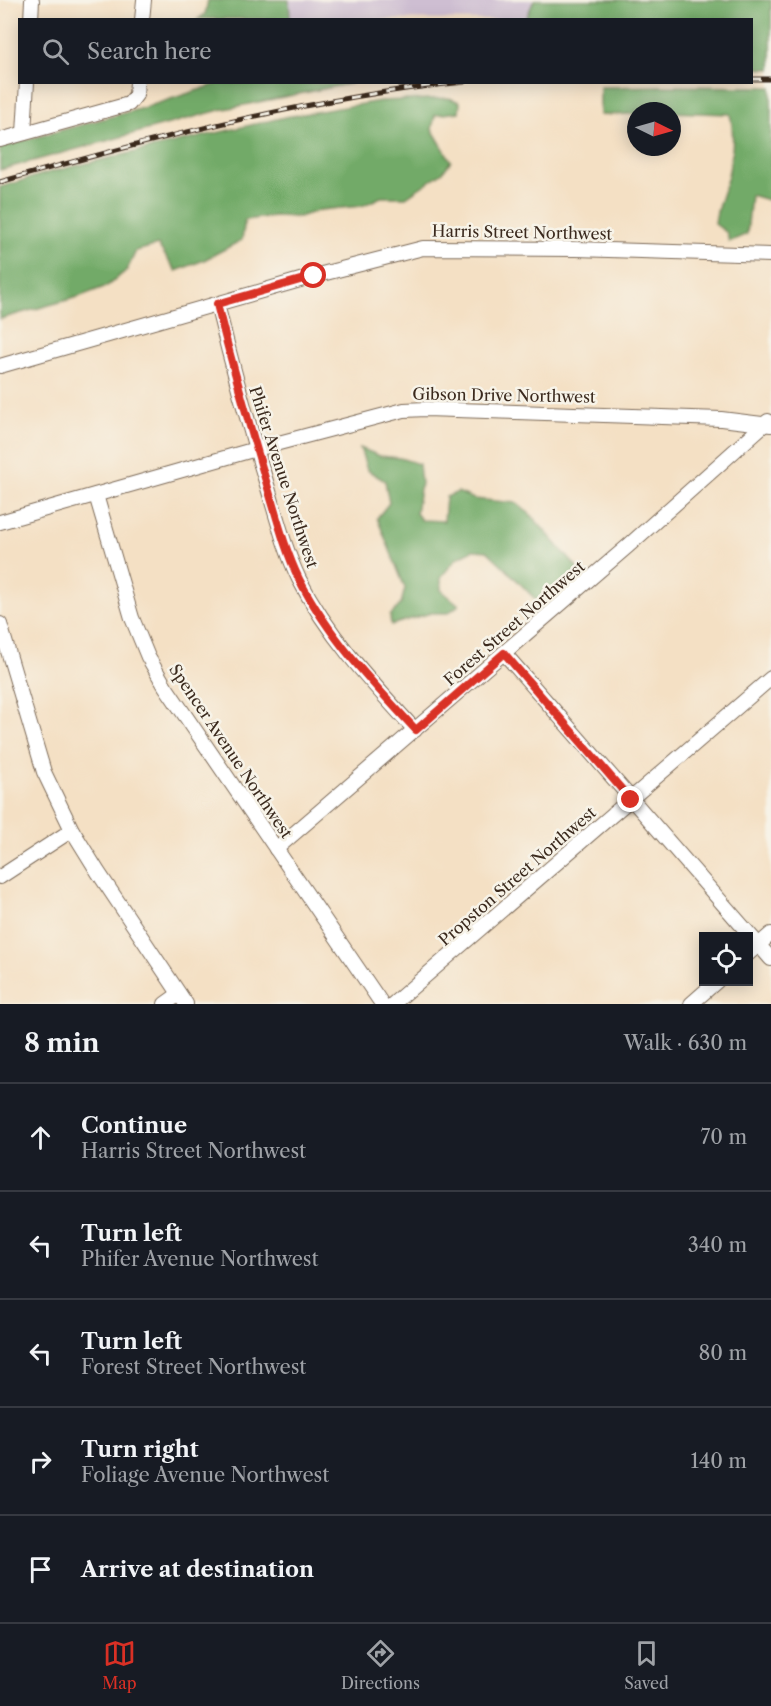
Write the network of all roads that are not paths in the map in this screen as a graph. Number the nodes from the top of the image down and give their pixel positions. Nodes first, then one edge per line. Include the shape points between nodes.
1 (33, 0) edge
2 (144, 0) edge
3 (31, 18) edge
4 (142, 18) edge
5 (27, 84) edge
6 (137, 89) edge
7 (24, 132) junction
8 (0, 140) edge
9 (771, 255) edge
10 (217, 304) junction
11 (0, 366) edge
12 (769, 423) edge
13 (256, 449) junction
14 (96, 495) junction
15 (0, 522) edge
16 (0, 624) edge
17 (3, 648) edge
18 (504, 653) junction
19 (771, 678) edge
20 (416, 730) junction
21 (631, 800) junction
22 (72, 830) junction
23 (276, 849) junction
24 (0, 877) edge
25 (771, 934) edge
26 (754, 950) edge
27 (771, 959) edge
28 (711, 986) edge
29 (182, 999) edge
30 (165, 1004) edge
31 (382, 1004) edge
32 (393, 1004) edge
33 (691, 1004) edge

1 - 3 street
2 - 4 street
5 - 7 street
6 - 7 street via 129,104
7 - 8 street
9 - 10 street, Harris Street Northwest via 423,248
10 - 11 street, Harris Street Northwest
10 - 13 street, Phifer Avenue Northwest
12 - 13 street, Gibson Drive Northwest via 721,418 426,409 386,414
12 - 18 street, Forest Street Northwest
13 - 14 street, Gibson Drive Northwest
13 - 20 street, Phifer Avenue Northwest via 286,547 314,606 343,648
14 - 15 street, Gibson Drive Northwest
14 - 23 street, Spencer Avenue Northwest via 132,618 148,657
16 - 17 street
17 - 22 street via 44,772
18 - 20 street, Forest Street Northwest
18 - 21 street
19 - 21 street, Propston Street Northwest
20 - 23 street, Forest Street Northwest
21 - 26 street
21 - 32 street, Propston Street Northwest
22 - 24 street
22 - 29 street
23 - 31 street, Spencer Avenue Northwest
25 - 26 street
26 - 27 street
28 - 33 street
29 - 30 street

